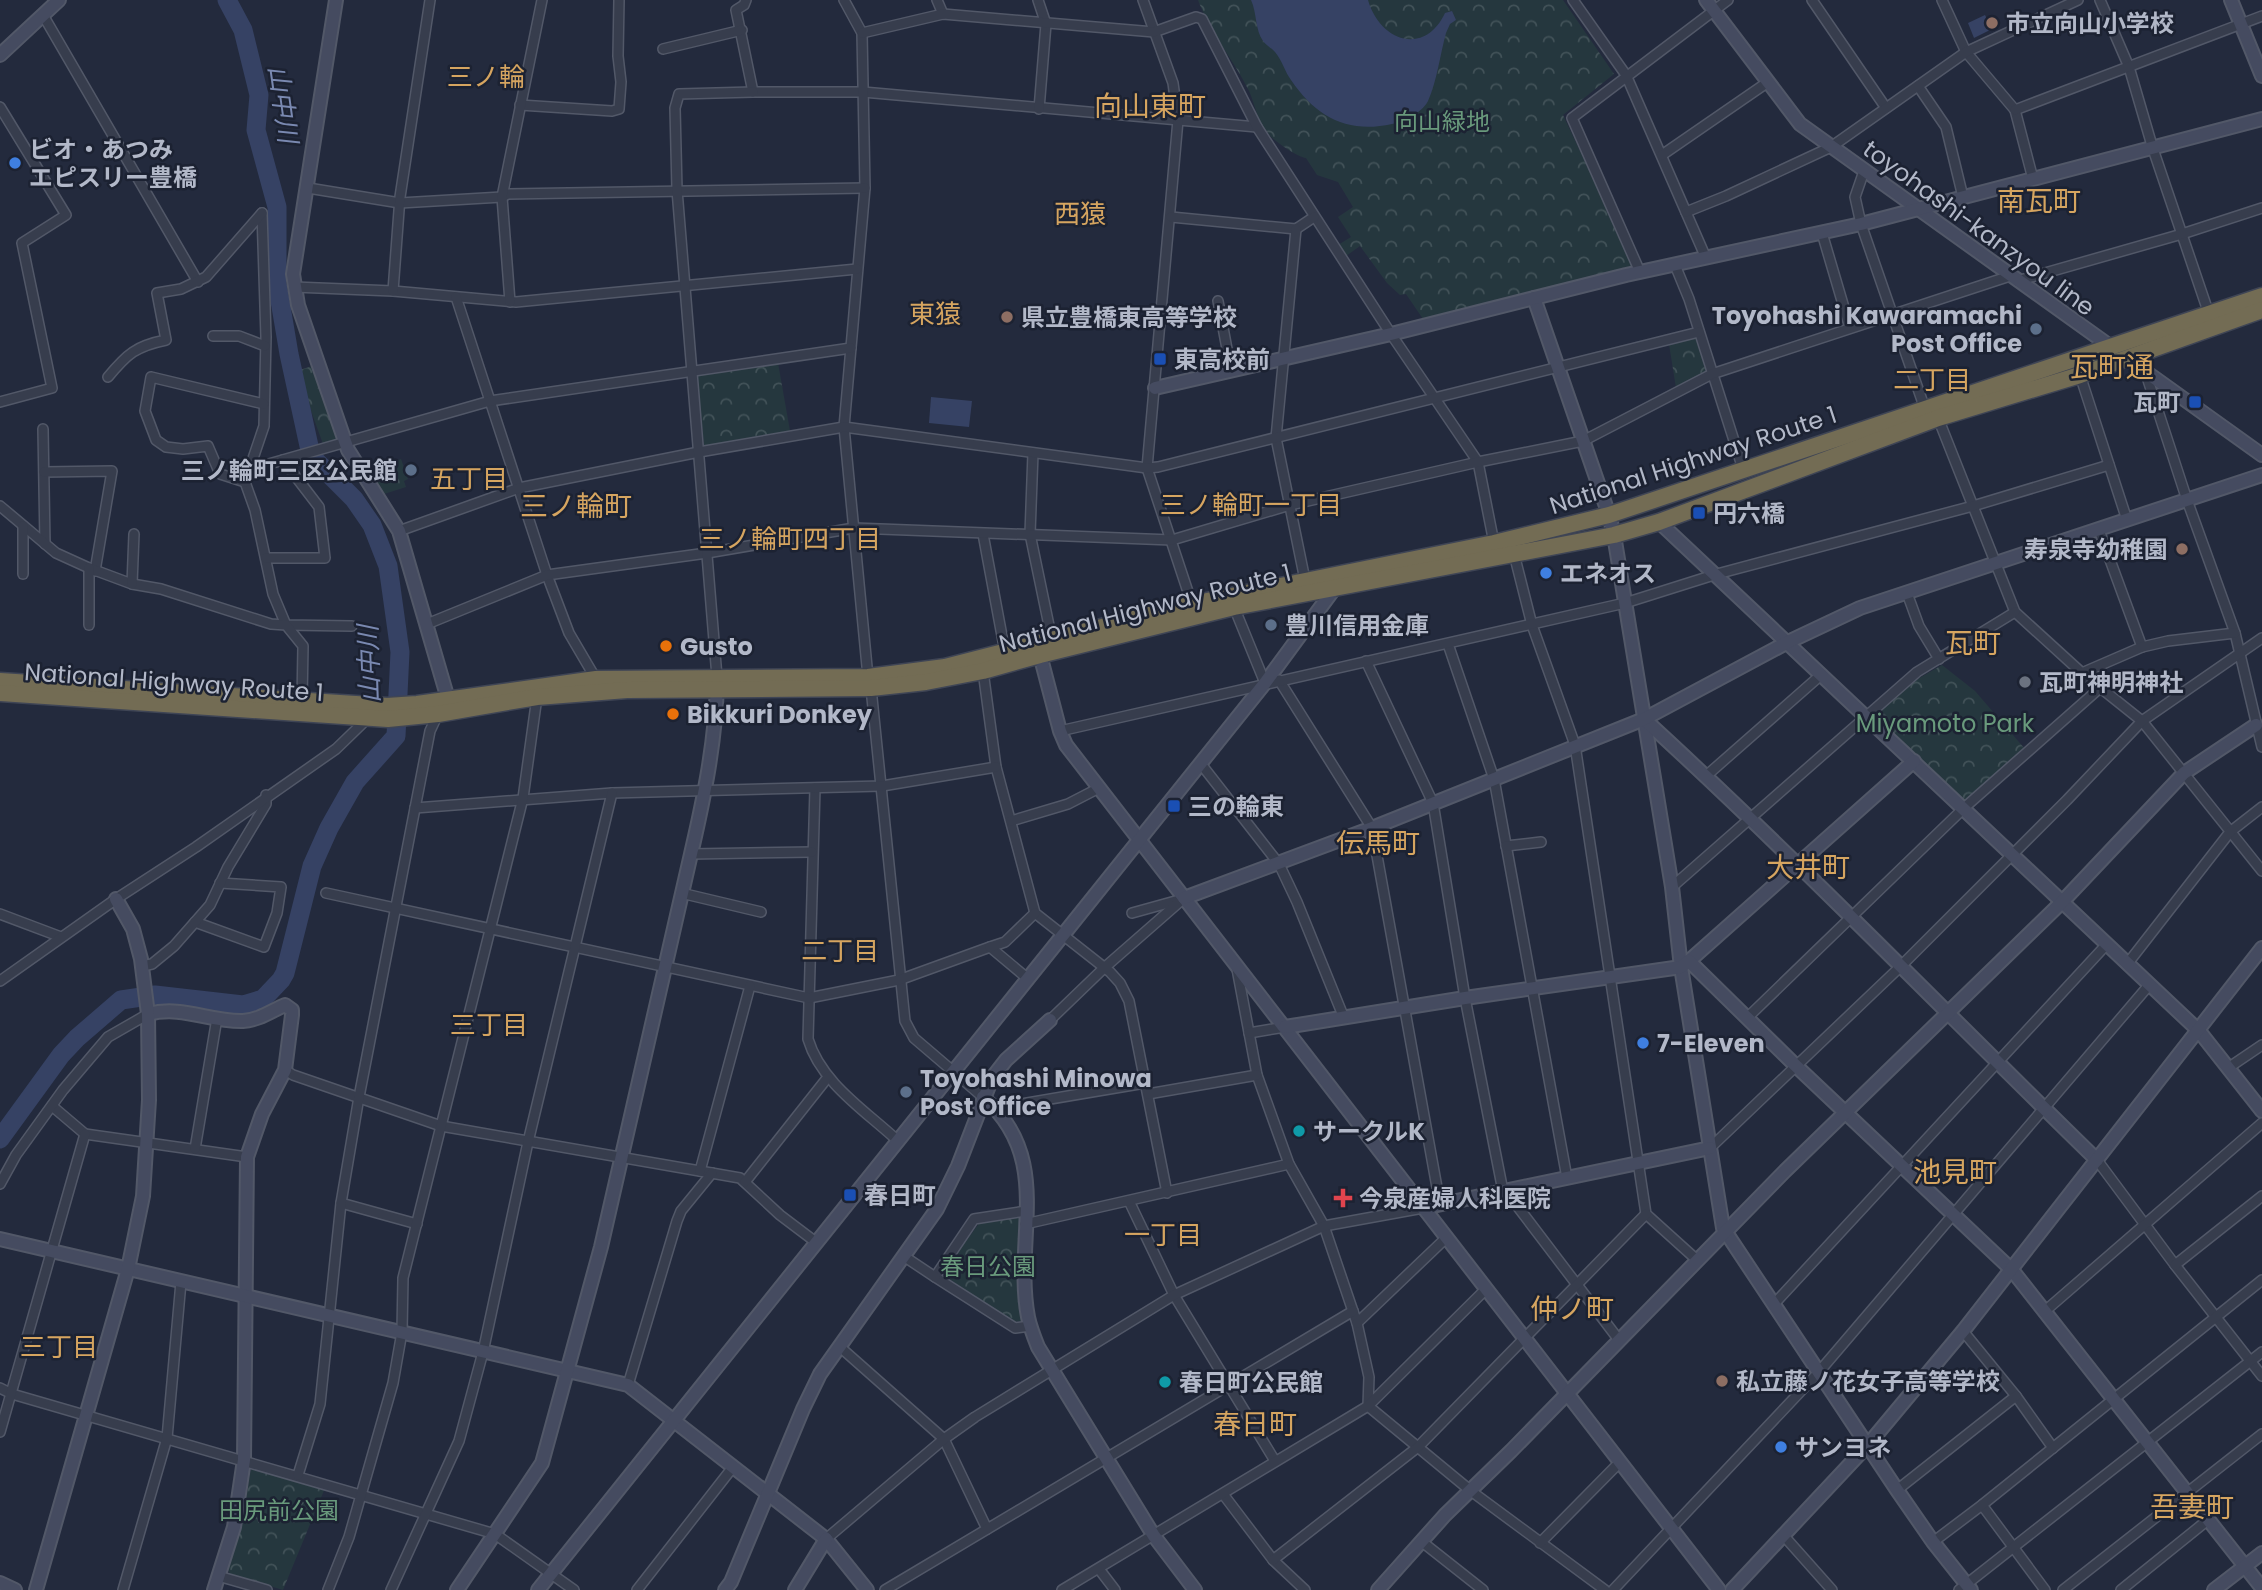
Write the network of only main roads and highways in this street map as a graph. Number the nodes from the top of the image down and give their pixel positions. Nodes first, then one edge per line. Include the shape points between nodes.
1 (2262, 296) edge
2 (2262, 310) edge
3 (1932, 414) junction
4 (1338, 580) junction
5 (1194, 610) junction
6 (1043, 646) junction
7 (0, 681) edge
8 (869, 682) junction
9 (717, 683) junction
10 (0, 693) edge
11 (415, 710) junction
12 (368, 712) junction

1 - 3 highway, National Highway Route 1
2 - 3 highway, National Highway Route 1 via 2080,375
3 - 4 highway, National Highway Route 1 via 1744,469 1609,515
3 - 4 highway, National Highway Route 1 via 1659,522 1614,535
4 - 5 highway, National Highway Route 1 via 1234,607
4 - 5 highway, National Highway Route 1 via 1305,580
5 - 6 highway, National Highway Route 1
6 - 8 highway, National Highway Route 1
6 - 8 highway, National Highway Route 1 via 983,671 926,682
7 - 12 highway, National Highway Route 1 via 302,701
8 - 9 highway, National Highway Route 1
9 - 11 highway, National Highway Route 1 via 537,697 438,714
9 - 11 highway, National Highway Route 1 via 596,679 448,699
10 - 12 highway, National Highway Route 1
11 - 12 highway, National Highway Route 1

